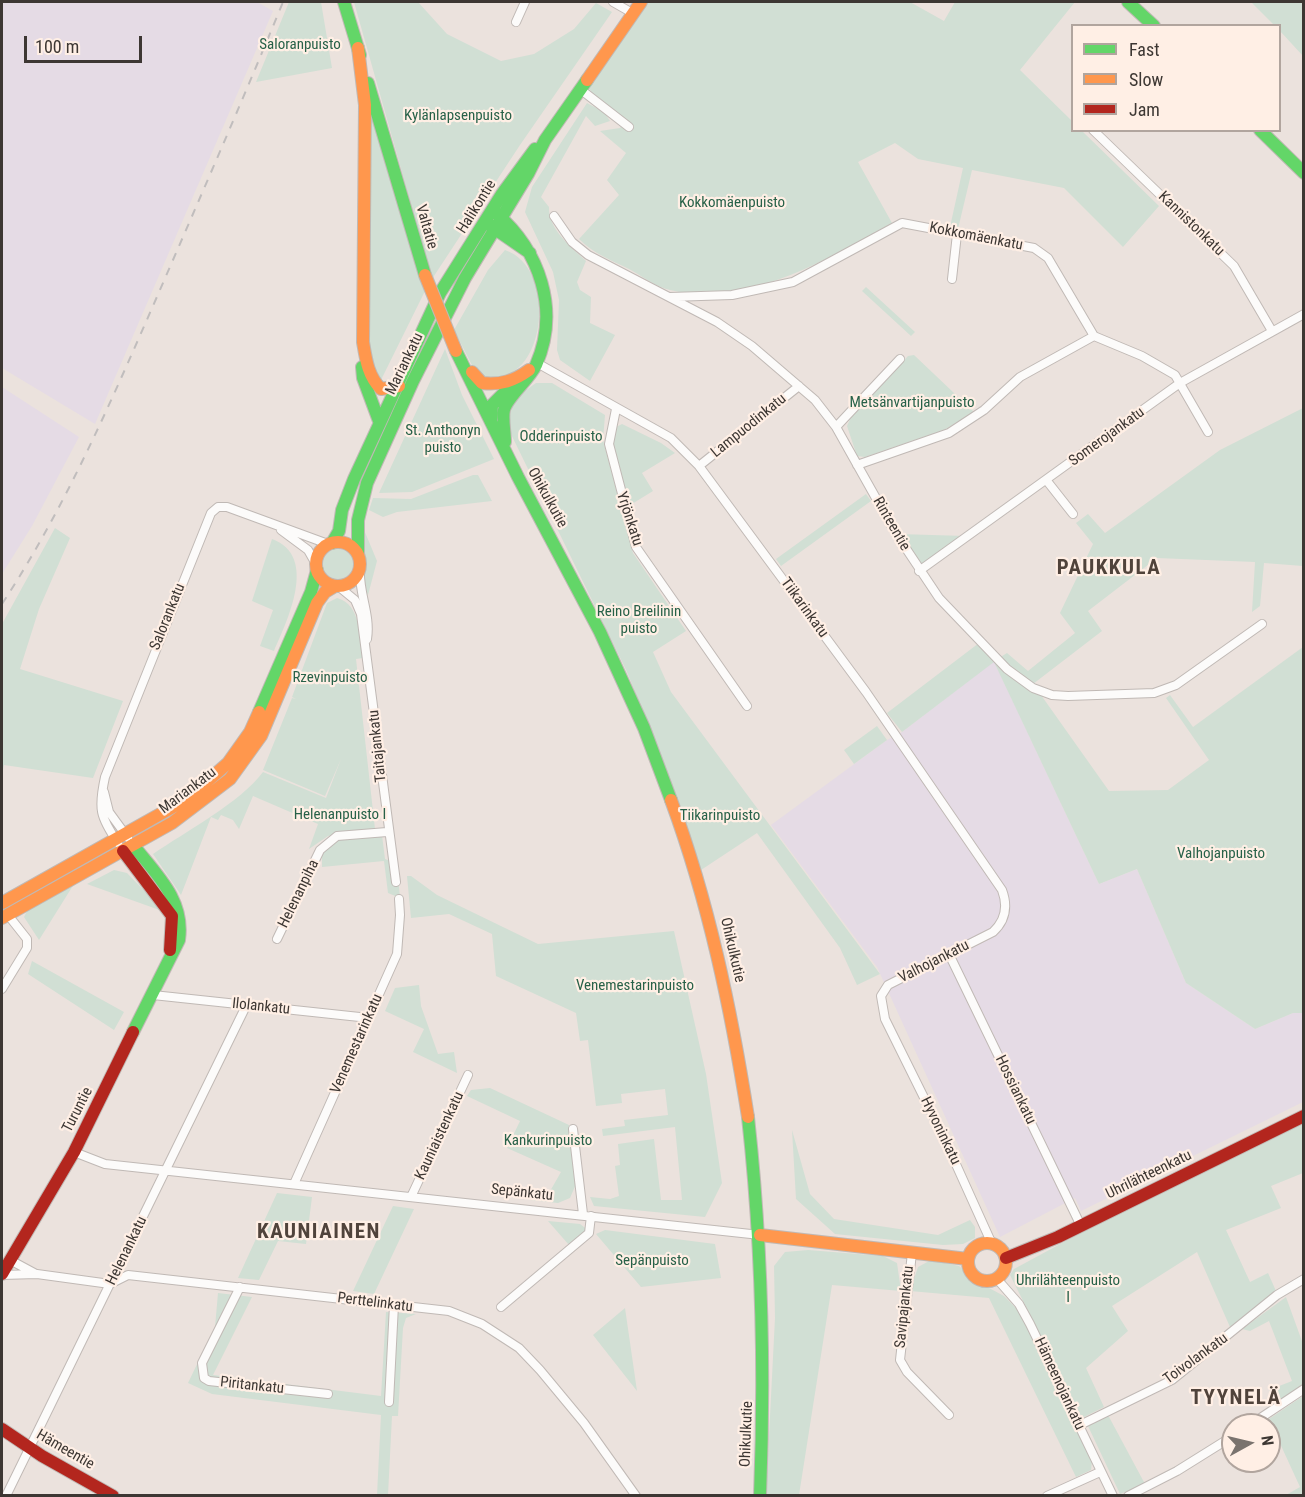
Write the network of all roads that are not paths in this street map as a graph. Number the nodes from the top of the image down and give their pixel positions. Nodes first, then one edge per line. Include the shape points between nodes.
1 (344, 2) edge
2 (525, 2) edge
3 (613, 2) edge
4 (641, 2) edge
5 (1128, 2) edge
6 (634, 14) junction
7 (516, 22) dead end
8 (1152, 24) edge
9 (358, 48) junction
10 (580, 89) junction
11 (630, 127) dead end
12 (1095, 132) edge
13 (1262, 132) edge
14 (545, 140) junction
15 (1304, 173) edge
16 (512, 201) junction
17 (497, 214) junction
18 (554, 216) dead end
19 (489, 225) junction
20 (513, 226) junction
21 (957, 234) junction
22 (506, 239) junction
23 (484, 246) junction
24 (531, 254) junction
25 (952, 279) dead end
26 (440, 293) joint
27 (669, 297) junction
28 (1304, 314) edge
29 (1272, 331) junction
30 (1094, 336) junction
31 (363, 342) junction
32 (458, 354) junction
33 (900, 359) dead end
34 (537, 363) junction
35 (517, 380) junction
36 (413, 381) junction
37 (1180, 383) junction
38 (799, 386) junction
39 (394, 388) junction
40 (616, 409) junction
41 (380, 421) junction
42 (491, 421) junction
43 (836, 427) junction
44 (1208, 432) dead end
45 (506, 451) junction
46 (857, 465) junction
47 (699, 466) junction
48 (1047, 481) junction
49 (1073, 514) dead end
50 (276, 526) junction
51 (330, 543) junction
52 (358, 553) junction
53 (316, 567) junction
54 (360, 568) junction
55 (919, 571) junction
56 (337, 586) junction
57 (1262, 624) dead end
58 (367, 645) junction
59 (747, 706) dead end
60 (387, 832) junction
61 (120, 837) junction
62 (128, 848) junction
63 (396, 882) dead end
64 (399, 899) dead end
65 (2, 903) edge
66 (4, 914) edge
67 (1005, 914) joint
68 (277, 939) dead end
69 (949, 954) junction
70 (2, 989) edge
71 (153, 995) junction
72 (246, 1006) junction
73 (369, 1018) junction
74 (885, 1018) joint
75 (468, 1075) dead end
76 (1304, 1116) edge
77 (573, 1129) dead end
78 (74, 1152) junction
79 (165, 1171) junction
80 (294, 1184) junction
81 (411, 1197) junction
82 (587, 1215) junction
83 (1082, 1226) junction
84 (760, 1235) junction
85 (992, 1244) junction
86 (912, 1252) junction
87 (1006, 1258) junction
88 (968, 1259) junction
89 (10, 1260) junction
90 (2, 1274) edge
91 (37, 1274) junction
92 (997, 1279) junction
93 (1304, 1279) edge
94 (110, 1284) junction
95 (240, 1287) junction
96 (394, 1305) junction
97 (501, 1308) dead end
98 (1304, 1389) edge
99 (328, 1394) dead end
100 (388, 1402) dead end
101 (1268, 1413) edge
102 (949, 1415) dead end
103 (1078, 1426) junction
104 (2, 1429) edge
105 (1221, 1444) edge
106 (30, 1448) junction
107 (1100, 1472) junction
108 (6, 1496) edge
109 (113, 1496) edge
110 (636, 1496) edge
111 (759, 1496) edge
112 (1047, 1496) edge
113 (1113, 1496) edge
114 (1128, 1496) edge

1 - 9 main road, Valtatie
2 - 7 street
3 - 6 street
4 - 6 main road, Halikontie
5 - 8 main road
6 - 10 main road, Halikontie
9 - 31 main road via 365,105
9 - 32 main road, Valtatie, bridge via 425,275
10 - 11 street
10 - 14 main road, Halikontie
12 - 29 street, Kannistonkatu via 1234,266
13 - 15 main road
14 - 16 main road, Halikontie
14 - 17 main road, Halikontie via 520,168
16 - 17 main road, Mariankatu
16 - 20 main road
17 - 19 main road, Mariankatu
17 - 20 main road
18 - 27 street, Rinteentie via 572,242 588,255
19 - 22 main road
19 - 23 main road, Mariankatu
19 - 26 main road, Halikontie
20 - 24 main road via 523,236
21 - 25 street
21 - 27 street, Kokkomäenkatu via 902,223 793,282 732,295
21 - 30 street, Kokkomäenkatu via 1040,251 1051,262
22 - 23 main road
22 - 24 main road
23 - 36 main road, Mariankatu
24 - 34 main road via 542,279 548,309
26 - 39 main road, Mariankatu
27 - 38 street, Rinteentie via 717,322
28 - 29 street, Somerojankatu
29 - 37 street, Somerojankatu
30 - 37 street via 1142,356 1175,375
30 - 46 street via 1020,377 984,411 949,434
31 - 39 main road via 366,366 374,382 381,389
31 - 41 main road via 363,378
32 - 35 main road via 482,383 499,386
32 - 42 main road, Valtatie
33 - 43 street
34 - 35 main road
34 - 40 street, Tiikarinkatu
34 - 45 main road via 504,409
35 - 42 main road via 492,405
36 - 39 main road
36 - 52 main road, Mariankatu via 367,483 358,520
37 - 44 street
37 - 48 street, Somerojankatu
38 - 43 street, Rinteentie
38 - 47 street, Lampuodinkatu
39 - 41 main road, Mariankatu
40 - 47 street, Tiikarinkatu via 671,438
40 - 59 street, Yrjönkatu via 609,444 636,547
41 - 51 main road, Mariankatu via 345,501 339,531
42 - 45 main road, Valtatie
43 - 46 street, Rinteentie
45 - 84 main road, Ohikulkutie via 600,630 672,800 707,907 736,1034
46 - 55 street, Rinteentie
47 - 67 street, Tiikarinkatu via 866,692 987,865 1002,890
48 - 49 street
48 - 55 street, Somerojankatu
50 - 51 street, Salorankatu
50 - 53 street, Salorankatu via 308,550
50 - 61 street, Salorankatu via 227,507 218,507 211,513 103,788
51 - 52 main road via 346,543
51 - 53 main road via 319,552
52 - 54 main road
53 - 56 main road via 323,580
53 - 61 main road, Mariankatu via 311,592 243,744 196,793
54 - 56 main road via 353,581
54 - 58 street, Taitajankatu via 368,617
55 - 57 street, Rinteentie via 1007,669 1033,688 1052,695 1125,696 1163,690 1176,685
56 - 58 street, Taitajankatu via 357,602
56 - 62 main road, Mariankatu via 318,603 261,736 247,759 204,802
58 - 60 street, Taitajankatu
60 - 63 street, Taitajankatu
60 - 68 street, Helenanpiha via 337,836 320,850
61 - 62 street, Salorankatu
61 - 65 main road, Mariankatu
62 - 66 main road, Mariankatu
62 - 71 main road, Turuntie via 177,903 181,914 181,932
64 - 73 street, Venemestarinkatu via 397,954
66 - 70 street via 27,939 27,948
67 - 69 street, Valhojankatu via 993,932
69 - 74 street, Valhojankatu via 888,985 881,996
69 - 83 street, Hossiankatu
71 - 72 street, Ilolankatu
71 - 78 main road, Turuntie
72 - 73 street, Ilolankatu
72 - 79 street, Helenankatu
73 - 80 street, Venemestarinkatu
74 - 85 street, Hyvoninkatu
75 - 81 street, Kauniaistenkatu
76 - 83 main road, Uhrilähteenkatu
77 - 82 street
78 - 79 street, Sepänkatu via 105,1164
78 - 89 main road, Turuntie
79 - 80 street, Sepänkatu
79 - 94 street, Helenankatu
80 - 81 street, Sepänkatu
81 - 82 street, Sepänkatu
82 - 84 street, Sepänkatu
82 - 97 street via 589,1233
83 - 87 main road, Uhrilähteenkatu
84 - 86 main road, Sepänkatu
84 - 111 main road, Ohikulkutie via 765,1342
85 - 87 main road
85 - 88 main road via 974,1248
86 - 88 main road, Sepänkatu
86 - 102 street, Savipajankatu via 900,1360
87 - 92 main road
88 - 92 main road via 970,1271 979,1279
89 - 90 main road, Turuntie
89 - 91 street, Perttelinkatu
90 - 91 street, Perttelinkatu
91 - 94 street, Perttelinkatu
92 - 103 street, Hämeenojankatu via 1019,1304
93 - 103 street, Toivolankatu via 1277,1295 1172,1380
94 - 95 street, Perttelinkatu via 128,1275
94 - 106 street, Helenankatu
95 - 96 street, Perttelinkatu
95 - 99 street, Piritankatu via 202,1363 204,1378
96 - 100 street
96 - 110 street, Perttelinkatu via 448,1311 482,1324 519,1348 584,1423
98 - 101 street
103 - 107 street, Hämeenojankatu
104 - 106 main road, Hämeentie
105 - 114 street via 1177,1472
106 - 108 street, Helenankatu
106 - 109 main road, Hämeentie
107 - 112 street
107 - 113 street, Hämeenojankatu

